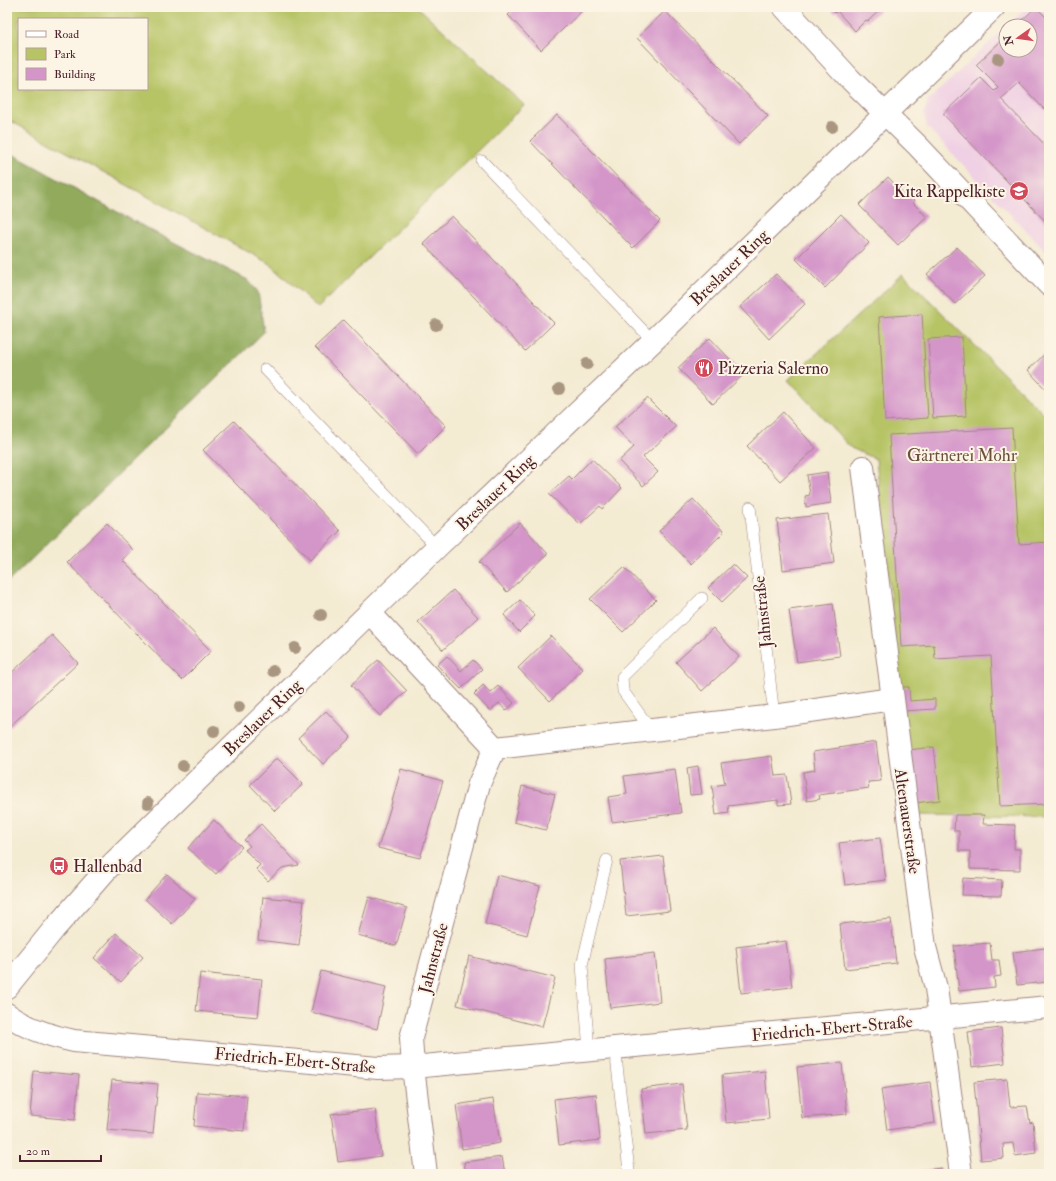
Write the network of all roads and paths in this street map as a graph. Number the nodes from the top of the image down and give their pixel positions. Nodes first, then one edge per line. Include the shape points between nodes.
1 (784, 7) edge
2 (994, 7) edge
3 (885, 112) junction
4 (482, 161) dead end
5 (1049, 285) edge
6 (653, 342) junction
7 (265, 369) dead end
8 (863, 467) dead end
9 (750, 507) dead end
10 (437, 548) junction
11 (702, 598) dead end
12 (370, 612) junction
13 (892, 699) junction
14 (774, 716) junction
15 (651, 730) junction
16 (495, 748) junction
17 (607, 860) dead end
18 (7, 987) edge
19 (1049, 1007) edge
20 (7, 1014) edge
21 (940, 1018) junction
22 (615, 1048) junction
23 (589, 1050) junction
24 (413, 1067) junction
25 (629, 1171) dead end
26 (426, 1174) edge
27 (961, 1174) edge

1 - 3 street via 850,79
2 - 3 street, Breslauer Ring
3 - 5 street
3 - 6 street, Breslauer Ring
4 - 6 lane
6 - 10 street, Breslauer Ring
7 - 10 lane
8 - 13 street, Altenauerstraße
9 - 14 lane, Jahnstraße
10 - 12 street, Breslauer Ring
11 - 15 lane via 622,677 623,691
12 - 16 street
12 - 18 street, Breslauer Ring via 107,870
13 - 14 street
13 - 21 street, Altenauerstraße via 925,947 936,988
14 - 15 street
15 - 16 street
16 - 24 street, Jahnstraße via 479,784 412,1038
17 - 23 lane via 582,965
19 - 21 street, Friedrich-Ebert-Straße
20 - 24 street, Friedrich-Ebert-Straße via 47,1035 74,1041 378,1068
21 - 22 street, Friedrich-Ebert-Straße
21 - 27 street, Altenauerstraße
22 - 23 street, Friedrich-Ebert-Straße
22 - 25 lane
23 - 24 street, Friedrich-Ebert-Straße
24 - 26 street, Jahnstraße

